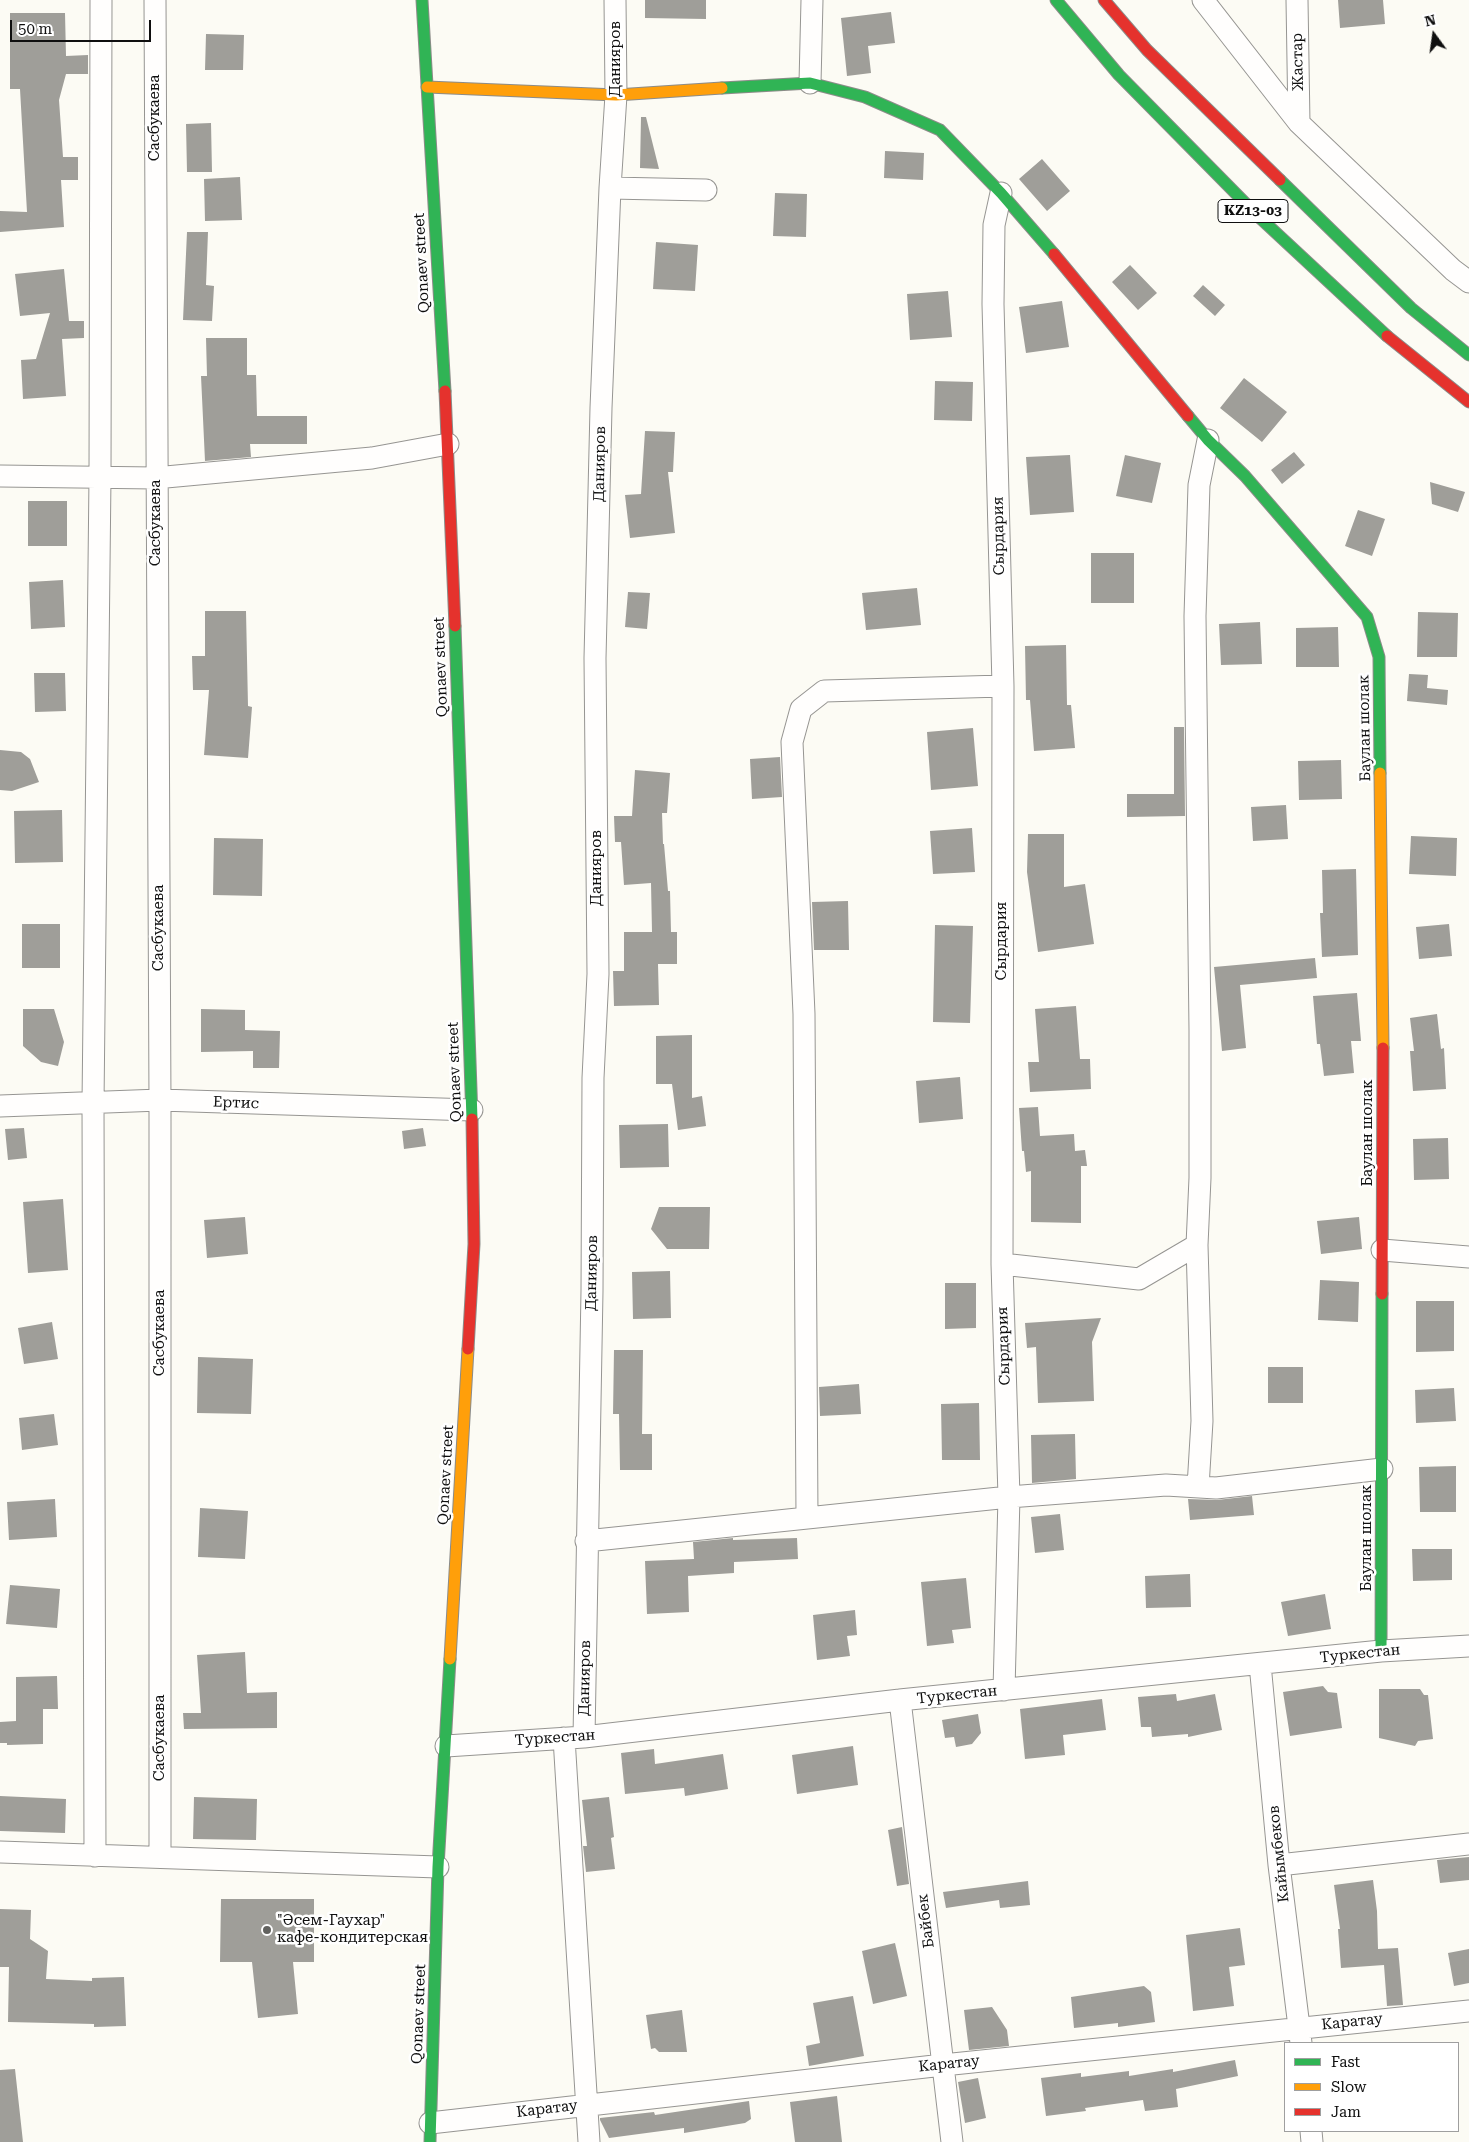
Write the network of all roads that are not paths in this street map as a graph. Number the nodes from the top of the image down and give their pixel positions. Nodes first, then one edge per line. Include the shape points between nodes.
1 (101, 0) edge
2 (155, 0) edge
3 (422, 0) edge
4 (616, 0) edge
5 (812, 0) edge
6 (1056, 0) edge
7 (1104, 0) edge
8 (1204, 0) edge
9 (1297, 0) edge
10 (810, 83) junction
11 (428, 87) junction
12 (616, 95) junction
13 (1299, 123) junction
14 (610, 188) junction
15 (706, 190) dead end
16 (1001, 193) junction
17 (1469, 282) edge
18 (1469, 355) edge
19 (1469, 402) edge
20 (1208, 440) junction
21 (448, 444) junction
22 (0, 476) edge
23 (100, 477) junction
24 (156, 478) junction
25 (1003, 686) junction
26 (160, 1100) junction
27 (93, 1103) junction
28 (0, 1106) edge
29 (472, 1110) junction
30 (1198, 1245) junction
31 (1382, 1250) junction
32 (1469, 1256) edge
33 (1002, 1264) junction
34 (1382, 1469) junction
35 (1198, 1487) junction
36 (1009, 1497) junction
37 (807, 1517) junction
38 (586, 1541) junction
39 (1469, 1646) edge
40 (1382, 1651) junction
41 (1260, 1664) junction
42 (1004, 1690) junction
43 (900, 1700) junction
44 (574, 1738) junction
45 (446, 1746) junction
46 (1469, 1844) edge
47 (0, 1852) edge
48 (95, 1856) junction
49 (160, 1857) junction
50 (1279, 1864) junction
51 (438, 1867) junction
52 (1469, 2011) edge
53 (1300, 2035) edge
54 (943, 2065) junction
55 (587, 2104) junction
56 (430, 2133) edge
57 (589, 2142) edge
58 (952, 2142) edge

1 - 23 street
2 - 24 street, Сасбукаева
3 - 11 main road, Qonaev street
4 - 12 street, Данияров
5 - 10 street
6 - 19 main road, KZ13-03 via 1120,75 1259,217 1387,336
7 - 18 main road, KZ13-03 via 1147,50 1411,308
8 - 13 street
9 - 13 street, Жастар
10 - 12 main road
10 - 16 main road via 865,97 940,130
11 - 12 main road
11 - 21 main road, Qonaev street
12 - 14 street, Данияров
13 - 17 street
14 - 15 street
14 - 38 street, Данияров via 595,658 598,974 593,1078
16 - 20 main road
16 - 25 street, Сырдария via 994,224 993,304
20 - 30 street via 1199,485 1195,616 1200,1030
20 - 31 main road, Баулан шолак via 1245,476 1367,618 1378,657 1383,988
21 - 24 street via 372,458
21 - 29 main road, Qonaev street
22 - 23 street
23 - 24 street
23 - 27 street
24 - 26 street, Сасбукаева
25 - 33 street, Сырдария
25 - 37 street via 824,692 801,709 792,742 804,1014
26 - 27 street, Ертис
26 - 29 street, Ертис
26 - 49 street, Сасбукаева
27 - 28 street, Ертис
27 - 48 street
29 - 45 main road, Qonaev street via 474,1244
30 - 33 street via 1139,1279
30 - 35 street via 1202,1421
31 - 32 street
31 - 34 main road, Баулан шолак
33 - 36 street, Сырдария
34 - 35 street via 1216,1488
34 - 40 main road, Баулан шолак
35 - 36 street via 1166,1484
36 - 37 street
36 - 42 street, Сырдария
37 - 38 street
38 - 44 street, Данияров
39 - 40 street, Туркестан
40 - 41 street, Туркестан
41 - 42 street, Туркестан
41 - 50 street, Кайымбеков
42 - 43 street, Туркестан
43 - 44 street, Туркестан
43 - 54 street, Байбек
44 - 45 street, Туркестан
44 - 55 street, Данияров
45 - 51 main road, Qonaev street
46 - 50 street
47 - 48 street
48 - 49 street
49 - 51 street
50 - 53 street, Кайымбеков
51 - 56 main road, Qonaev street
52 - 53 street, Каратау
53 - 54 street, Каратау
54 - 55 street, Каратау
54 - 58 street, Байбек
55 - 56 street, Каратау
55 - 57 street, Данияров

